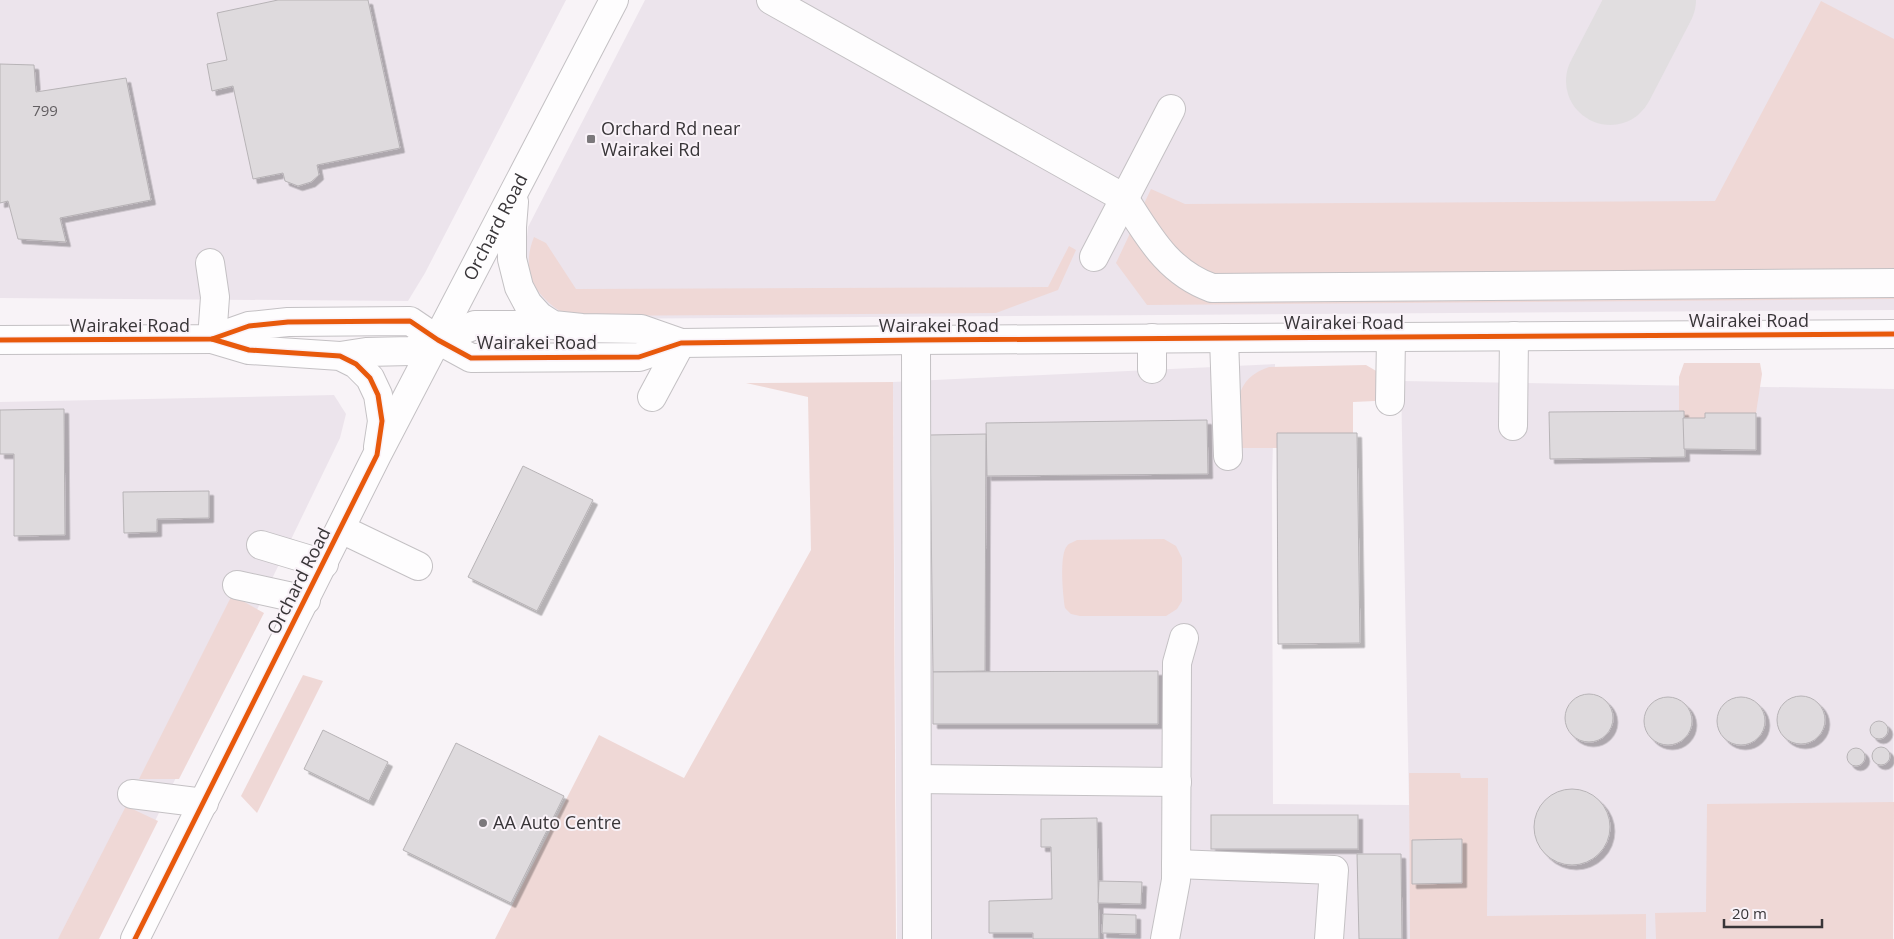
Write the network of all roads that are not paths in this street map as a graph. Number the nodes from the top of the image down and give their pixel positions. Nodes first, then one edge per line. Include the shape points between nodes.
1 (614, 0) edge
2 (772, 0) edge
3 (1171, 109) dead end
4 (516, 190) junction
5 (1124, 198) junction
6 (1094, 257) dead end
7 (210, 264) dead end
8 (1894, 283) edge
9 (553, 325) junction
10 (1894, 334) edge
11 (1514, 336) junction
12 (1391, 337) junction
13 (1152, 338) junction
14 (1224, 338) junction
15 (212, 339) junction
16 (0, 340) edge
17 (438, 340) junction
18 (916, 340) junction
19 (681, 343) junction
20 (340, 356) junction
21 (1152, 369) dead end
22 (652, 397) dead end
23 (1390, 401) dead end
24 (1513, 426) dead end
25 (377, 455) junction
26 (1228, 456) dead end
27 (341, 528) junction
28 (261, 545) dead end
29 (324, 564) junction
30 (418, 566) dead end
31 (237, 585) dead end
32 (306, 600) junction
33 (1184, 638) dead end
34 (917, 779) junction
35 (1177, 782) junction
36 (132, 794) dead end
37 (204, 803) junction
38 (1176, 864) junction
39 (135, 939) edge
40 (917, 939) edge
41 (1166, 939) edge
42 (1329, 939) edge

1 - 4 street, Orchard Road
2 - 5 street
3 - 5 street
4 - 9 street via 512,259 519,287 528,304
4 - 17 street, Orchard Road
5 - 6 street
5 - 8 street via 1153,244 1172,264 1195,282 1212,288
7 - 15 street via 215,297
9 - 17 street, Wairakei Road via 474,325
9 - 19 street, Wairakei Road via 641,329
10 - 11 street, Wairakei Road
11 - 12 street, Wairakei Road
11 - 24 street
12 - 14 street, Wairakei Road
12 - 23 street
13 - 14 street, Wairakei Road
13 - 18 street, Wairakei Road
13 - 21 street
14 - 26 street
15 - 16 street, Wairakei Road
15 - 17 street, Wairakei Road via 249,326 288,322 410,321
15 - 20 street, Orchard Road via 249,350
17 - 19 street, Wairakei Road via 471,358 639,357
17 - 20 street, Wairakei Road via 411,351
17 - 25 street, Orchard Road
18 - 19 street, Wairakei Road
18 - 34 street
19 - 22 street
20 - 25 street, Orchard Road via 356,364 370,378 378,396 382,421
25 - 27 street, Orchard Road
27 - 29 street, Orchard Road
27 - 30 street
28 - 29 street
29 - 32 street, Orchard Road
31 - 32 street
32 - 37 street, Orchard Road
33 - 35 street via 1177,663
34 - 35 street
34 - 40 street
35 - 38 street
36 - 37 street
37 - 39 street, Orchard Road
38 - 41 street
38 - 42 street via 1334,870

